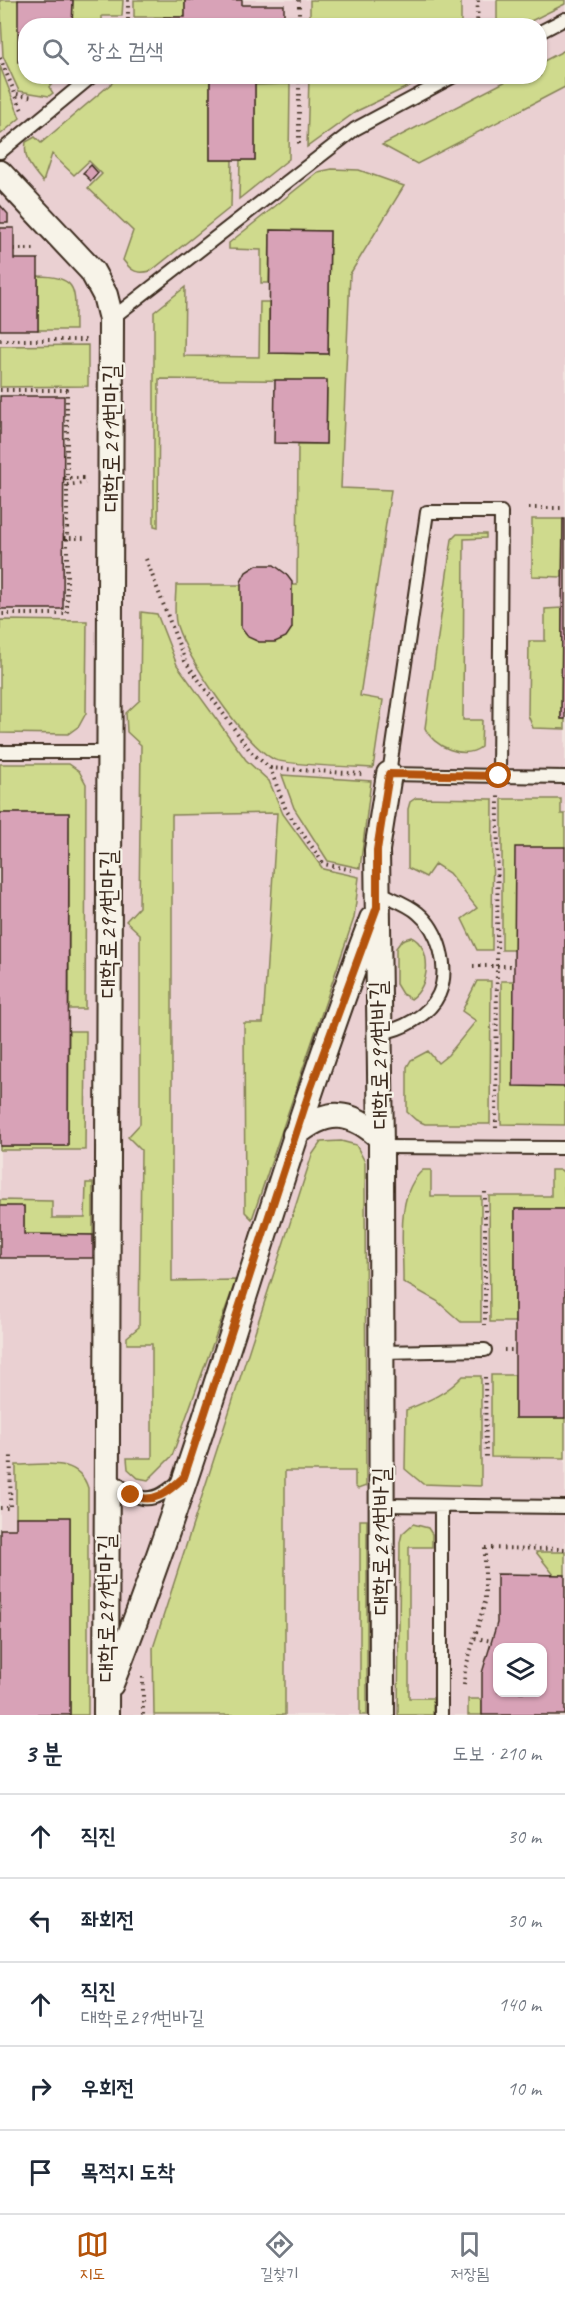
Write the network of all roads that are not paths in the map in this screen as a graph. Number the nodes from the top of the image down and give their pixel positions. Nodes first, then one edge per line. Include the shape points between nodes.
1 (565, 19) edge
2 (547, 28) edge
3 (82, 84) edge
4 (439, 84) edge
5 (0, 152) edge
6 (0, 172) edge
7 (112, 329) junction
8 (0, 752) edge
9 (109, 752) junction
10 (380, 774) junction
11 (499, 776) junction
12 (565, 777) edge
13 (377, 899) junction
14 (379, 1033) junction
15 (295, 1134) junction
16 (381, 1143) junction
17 (565, 1148) edge
18 (485, 1350) dead end
19 (381, 1352) junction
20 (106, 1475) junction
21 (184, 1477) junction
22 (382, 1505) junction
23 (441, 1507) junction
24 (565, 1507) edge
25 (106, 1706) edge
26 (382, 1715) edge
27 (441, 1715) edge

1 - 2 lane
3 - 5 lane
4 - 7 lane via 355,129 299,171
6 - 7 street, 대학로291번마길 via 92,271 105,295
7 - 9 street, 대학로291번마길
8 - 9 lane
9 - 20 street, 대학로291번마길
10 - 11 lane
10 - 11 lane via 427,512 501,512
10 - 13 street
11 - 12 lane
13 - 14 street, 대학로291번바길
13 - 14 lane via 418,912 437,938 443,966 439,994 418,1018 394,1031
13 - 15 street, 대학로291번바길
14 - 16 street, 대학로291번바길
15 - 16 street via 322,1117 341,1115 357,1120
15 - 21 street, 대학로291번바길
16 - 17 lane
16 - 19 street, 대학로291번바길
18 - 19 lane
19 - 22 street, 대학로291번바길
20 - 21 lane via 131,1495 146,1500 166,1494
20 - 25 street, 대학로291번마길
21 - 25 street, 대학로291번바길
22 - 23 lane
22 - 26 street, 대학로291번바길
23 - 24 lane
23 - 27 lane

